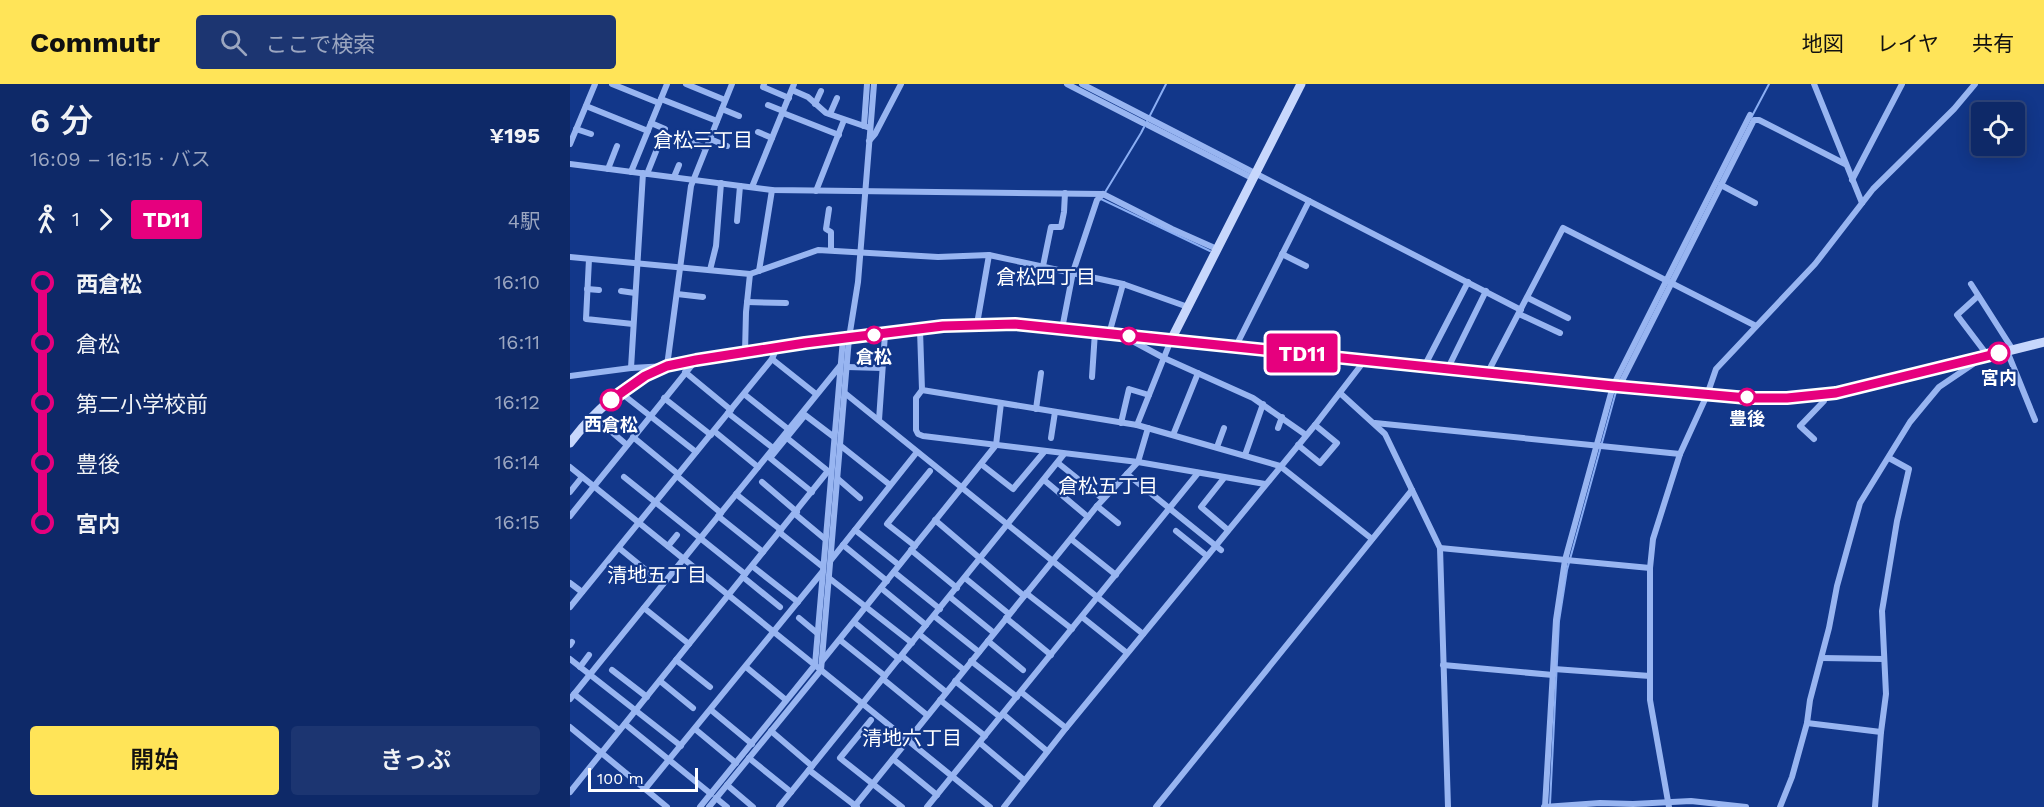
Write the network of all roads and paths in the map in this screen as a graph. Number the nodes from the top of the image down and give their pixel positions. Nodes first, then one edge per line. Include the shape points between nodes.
1 (595, 84) edge
2 (612, 84) edge
3 (667, 84) edge
4 (686, 84) edge
5 (732, 84) edge
6 (764, 84) edge
7 (867, 84) edge
8 (874, 84) edge
9 (901, 84) edge
10 (1067, 84) edge
11 (1082, 84) edge
12 (1301, 84) edge
13 (1814, 84) edge
14 (1902, 84) edge
15 (1975, 84) edge
16 (793, 87) edge
17 (821, 91) dead end
18 (789, 98) junction
19 (837, 98) dead end
20 (725, 100) junction
21 (660, 101) junction
22 (815, 104) junction
23 (768, 105) dead end
24 (586, 106) junction
25 (722, 109) junction
26 (783, 112) junction
27 (830, 114) junction
28 (1749, 115) dead end
29 (739, 116) dead end
30 (844, 120) junction
31 (570, 121) edge
32 (717, 121) junction
33 (579, 122) junction
34 (651, 123) junction
35 (867, 127) junction
36 (576, 129) junction
37 (648, 131) junction
38 (758, 132) dead end
39 (591, 134) dead end
40 (839, 135) junction
41 (772, 138) junction
42 (710, 139) junction
43 (685, 140) dead end
44 (869, 142) junction
45 (570, 144) edge
46 (618, 146) dead end
47 (726, 147) dead end
48 (706, 148) junction
49 (570, 164) edge
50 (1845, 164) junction
51 (679, 165) dead end
52 (608, 169) junction
53 (631, 172) junction
54 (645, 174) junction
55 (1255, 176) junction
56 (674, 177) junction
57 (693, 180) junction
58 (1852, 180) junction
59 (721, 183) junction
60 (1721, 185) junction
61 (740, 186) junction
62 (752, 187) junction
63 (772, 190) junction
64 (816, 191) junction
65 (865, 191) junction
66 (1065, 193) junction
67 (1103, 194) junction
68 (1310, 201) junction
69 (1755, 202) dead end
70 (1862, 204) junction
71 (829, 209) dead end
72 (737, 220) dead end
73 (1217, 249) junction
74 (831, 250) junction
75 (861, 252) junction
76 (1282, 254) junction
77 (989, 255) junction
78 (570, 257) edge
79 (589, 259) junction
80 (636, 263) junction
81 (1043, 266) junction
82 (1306, 266) dead end
83 (680, 267) junction
84 (710, 270) junction
85 (759, 271) junction
86 (1073, 272) junction
87 (750, 274) junction
88 (1669, 281) junction
89 (1468, 282) junction
90 (1123, 284) junction
91 (1971, 284) dead end
92 (587, 289) junction
93 (598, 290) dead end
94 (621, 291) dead end
95 (1486, 291) junction
96 (635, 293) junction
97 (677, 294) junction
98 (1978, 296) junction
99 (703, 297) dead end
100 (1528, 298) junction
101 (747, 302) junction
102 (786, 303) dead end
103 (1188, 307) junction
104 (1520, 311) junction
105 (1568, 318) dead end
106 (633, 324) junction
107 (976, 324) junction
108 (1756, 326) junction
109 (1062, 329) junction
110 (920, 330) junction
111 (1095, 332) junction
112 (1560, 333) dead end
113 (885, 334) junction
114 (1109, 334) junction
115 (1122, 335) junction
116 (846, 339) junction
117 (1171, 340) junction
118 (2044, 342) edge
119 (1236, 346) junction
120 (777, 347) junction
121 (2010, 350) junction
122 (745, 352) junction
123 (1986, 356) junction
124 (1164, 358) junction
125 (772, 359) junction
126 (696, 360) junction
127 (1365, 360) junction
128 (1425, 365) junction
129 (667, 366) junction
130 (844, 366) junction
131 (631, 368) junction
132 (882, 368) junction
133 (1448, 368) junction
134 (685, 372) junction
135 (1488, 372) junction
136 (1198, 373) junction
137 (1041, 374) dead end
138 (570, 376) edge
139 (1092, 377) dead end
140 (1616, 386) junction
141 (922, 390) junction
142 (621, 393) junction
143 (1340, 393) junction
144 (744, 394) junction
145 (816, 394) junction
146 (846, 394) junction
147 (1149, 395) junction
148 (1707, 395) junction
149 (1824, 395) junction
150 (664, 398) junction
151 (1001, 403) junction
152 (1263, 404) junction
153 (1036, 409) junction
154 (729, 412) junction
155 (1055, 412) junction
156 (650, 416) junction
157 (594, 417) junction
158 (1281, 417) junction
159 (879, 420) junction
160 (2035, 420) dead end
161 (1121, 423) junction
162 (1374, 423) junction
163 (1314, 425) junction
164 (1137, 426) junction
165 (1148, 428) junction
166 (1224, 428) dead end
167 (1278, 428) dead end
168 (788, 429) junction
169 (712, 433) junction
170 (1173, 435) junction
171 (1306, 435) junction
172 (633, 437) junction
173 (834, 437) junction
174 (787, 438) junction
175 (1051, 438) dead end
176 (1815, 440) dead end
177 (570, 443) edge
178 (627, 445) junction
179 (996, 445) junction
180 (1597, 445) junction
181 (841, 446) junction
182 (1298, 446) junction
183 (1217, 447) junction
184 (773, 448) junction
185 (917, 452) junction
186 (1044, 452) junction
187 (696, 453) junction
188 (1064, 454) junction
189 (1680, 454) junction
190 (1245, 455) junction
191 (1889, 458) junction
192 (1138, 462) junction
193 (1058, 463) junction
194 (981, 464) junction
195 (1280, 466) junction
196 (570, 467) edge
197 (758, 467) junction
198 (930, 471) dead end
199 (830, 472) junction
200 (1198, 473) junction
201 (1127, 474) junction
202 (678, 475) junction
203 (582, 477) junction
204 (624, 477) dead end
205 (1224, 478) junction
206 (838, 479) junction
207 (1044, 480) junction
208 (762, 482) dead end
209 (1265, 484) junction
210 (890, 485) junction
211 (593, 487) junction
212 (961, 488) junction
213 (1412, 490) junction
214 (570, 492) edge
215 (812, 492) junction
216 (736, 494) junction
217 (860, 498) dead end
218 (1103, 499) junction
219 (656, 502) junction
220 (1097, 506) junction
221 (1171, 508) junction
222 (796, 513) junction
223 (720, 514) junction
224 (570, 516) edge
225 (1088, 517) junction
226 (935, 520) junction
227 (1118, 522) dead end
228 (639, 523) junction
229 (1007, 526) junction
230 (855, 530) junction
231 (1228, 530) junction
232 (780, 531) junction
233 (1176, 531) dead end
234 (677, 535) dead end
235 (701, 538) junction
236 (825, 538) junction
237 (1071, 538) junction
238 (1372, 539) junction
239 (843, 545) junction
240 (668, 546) junction
241 (1219, 547) junction
242 (619, 548) junction
243 (913, 548) junction
244 (1440, 548) junction
245 (763, 552) junction
246 (1207, 556) junction
247 (684, 559) junction
248 (981, 559) junction
249 (831, 560) junction
250 (1565, 560) junction
251 (1052, 561) junction
252 (899, 565) junction
253 (752, 566) junction
254 (1650, 568) junction
255 (823, 569) junction
256 (894, 572) junction
257 (744, 575) junction
258 (1116, 575) junction
259 (829, 578) junction
260 (965, 578) junction
261 (887, 581) junction
262 (570, 583) edge
263 (663, 584) junction
264 (881, 588) junction
265 (957, 588) junction
266 (582, 592) junction
267 (1025, 594) junction
268 (728, 595) junction
269 (950, 597) junction
270 (1098, 598) junction
271 (798, 602) junction
272 (570, 607) edge
273 (780, 607) dead end
274 (866, 607) junction
275 (644, 608) junction
276 (940, 609) junction
277 (934, 616) junction
278 (1008, 616) junction
279 (1082, 617) junction
280 (799, 618) dead end
281 (854, 622) junction
282 (926, 626) junction
283 (1072, 629) junction
284 (773, 633) junction
285 (817, 633) junction
286 (994, 633) junction
287 (919, 634) junction
288 (1143, 634) junction
289 (840, 640) junction
290 (988, 641) junction
291 (689, 644) junction
292 (912, 644) junction
293 (979, 652) junction
294 (1127, 653) junction
295 (589, 655) dead end
296 (1051, 655) junction
297 (900, 657) junction
298 (1822, 658) junction
299 (570, 659) edge
300 (1884, 659) junction
301 (676, 660) junction
302 (822, 661) junction
303 (971, 661) junction
304 (1443, 664) junction
305 (815, 665) junction
306 (580, 667) junction
307 (746, 667) junction
308 (612, 670) dead end
309 (821, 670) junction
310 (964, 670) junction
311 (1023, 670) dead end
312 (1553, 672) junction
313 (589, 674) junction
314 (1650, 676) junction
315 (884, 678) junction
316 (660, 681) junction
317 (955, 681) junction
318 (710, 687) dead end
319 (946, 692) junction
320 (1019, 694) junction
321 (572, 697) edge
322 (647, 697) junction
323 (786, 700) junction
324 (940, 700) junction
325 (863, 703) junction
326 (693, 708) dead end
327 (636, 710) junction
328 (711, 710) junction
329 (927, 715) junction
330 (1002, 716) junction
331 (871, 720) dead end
332 (1807, 723) junction
333 (625, 724) junction
334 (570, 727) edge
335 (1066, 728) junction
336 (695, 729) junction
337 (619, 730) junction
338 (771, 731) junction
339 (1881, 732) junction
340 (985, 736) junction
341 (907, 740) junction
342 (980, 743) junction
343 (752, 744) junction
344 (681, 746) junction
345 (1047, 751) junction
346 (601, 752) junction
347 (749, 758) junction
348 (893, 759) junction
349 (670, 760) junction
350 (736, 763) junction
351 (810, 768) junction
352 (952, 776) junction
353 (1024, 780) junction
354 (872, 784) junction
355 (727, 786) junction
356 (645, 789) junction
357 (570, 792) edge
358 (791, 792) junction
359 (937, 795) junction
360 (713, 796) junction
361 (1669, 804) edge
362 (855, 806) edge
363 (667, 807) edge
364 (700, 807) edge
365 (709, 807) edge
366 (728, 807) edge
367 (753, 807) edge
368 (778, 807) edge
369 (902, 807) edge
370 (927, 807) edge
371 (990, 807) edge
372 (1004, 807) edge
373 (1155, 807) edge
374 (1448, 807) edge
375 (1545, 807) edge
376 (1746, 807) edge
377 (1780, 807) edge
378 (1875, 807) edge

1 - 24 street
2 - 21 street
3 - 21 street
4 - 20 street
5 - 20 street
6 - 18 street via 763,87
7 - 35 street
8 - 35 street
9 - 44 street
10 - 55 street
11 - 55 street
12 - 55 main road
13 - 50 street
14 - 58 street
15 - 70 street
16 - 18 street
16 - 22 street
17 - 22 street
18 - 26 street
19 - 27 street
20 - 25 street
21 - 32 street
21 - 34 street
22 - 27 street
23 - 26 street
24 - 33 street
24 - 37 street
25 - 29 street
25 - 32 street
26 - 40 street
26 - 41 street
27 - 30 street
28 - 88 street
30 - 35 street
30 - 40 street
31 - 33 street
32 - 42 street
33 - 36 street
34 - 37 street
34 - 54 street via 664,129
35 - 44 street
36 - 39 street
36 - 45 street
37 - 53 street
38 - 41 street
40 - 64 street
41 - 62 street
42 - 47 street
42 - 48 street
43 - 48 street
44 - 65 street
46 - 52 street
48 - 57 street
49 - 52 street
50 - 58 street
50 - 60 street via 1757,119
51 - 56 street
52 - 53 street
53 - 54 street
54 - 56 street
54 - 80 street
55 - 68 street
55 - 73 main road
56 - 57 street
57 - 59 street
57 - 83 street
58 - 70 street
59 - 61 street
59 - 84 street
60 - 69 street
60 - 88 street
61 - 62 street
61 - 72 street
62 - 63 street
63 - 64 street
63 - 85 street
64 - 65 street
65 - 66 street
65 - 75 street
66 - 67 street
66 - 81 street via 1061,227 1051,227
67 - 73 street
67 - 86 street via 1097,200
68 - 76 street
68 - 89 street
70 - 108 street via 1815,264
71 - 74 street via 826,229 831,232
73 - 103 main road
74 - 75 street
74 - 85 street via 818,250
75 - 77 street via 938,258
75 - 116 street
76 - 82 street
76 - 119 street
77 - 81 street
77 - 107 street
78 - 79 street
79 - 80 street
79 - 92 street
80 - 83 street
80 - 96 street
81 - 86 street
83 - 84 street
83 - 97 street
84 - 87 street
85 - 87 street
86 - 90 street
86 - 109 street
87 - 101 street
88 - 100 street via 1563,228
88 - 108 street
88 - 140 street
89 - 95 street
89 - 128 street
90 - 103 street
90 - 114 street
91 - 98 street
92 - 93 street
92 - 106 street via 586,319
94 - 96 street
95 - 104 street
95 - 133 street
96 - 106 street
97 - 99 street
97 - 129 street
98 - 121 street
98 - 123 street via 1957,315
100 - 104 street
100 - 105 street
101 - 102 street
101 - 122 street
103 - 117 main road
104 - 112 street
104 - 135 street
106 - 131 street
107 - 109 main road
107 - 110 main road
108 - 148 street via 1716,369
109 - 111 main road
110 - 113 main road
110 - 141 street
111 - 114 main road
111 - 139 street
113 - 116 main road
113 - 132 street
114 - 115 main road
115 - 117 main road
115 - 124 street
116 - 120 main road
116 - 130 street
117 - 119 main road
117 - 124 street
118 - 121 main road
119 - 127 main road
120 - 122 main road
120 - 125 street
121 - 123 main road
121 - 160 street
122 - 126 main road
123 - 149 main road
123 - 191 street via 1939,387
124 - 136 street
124 - 147 street
125 - 144 street
125 - 145 street
126 - 129 main road
126 - 134 street
127 - 128 main road
127 - 143 street
128 - 133 main road
129 - 131 street
129 - 142 main road
130 - 132 street
130 - 145 street
130 - 146 street
130 - 173 street
131 - 138 street
132 - 159 street
133 - 135 main road
134 - 150 street
134 - 154 street
135 - 140 main road
136 - 152 street
136 - 170 street
137 - 153 street
140 - 148 main road
140 - 180 street
141 - 151 street
141 - 179 street via 916,398 918,434
142 - 156 street
142 - 157 main road
143 - 162 street
143 - 163 street
144 - 154 street
144 - 168 street
145 - 168 street
146 - 159 street
146 - 181 street
147 - 161 street via 1129,389
147 - 164 street
148 - 149 main road
148 - 189 street
149 - 176 street via 1824,401 1800,426
150 - 156 street
150 - 169 street
151 - 153 street
151 - 179 street
152 - 158 street
152 - 190 street
153 - 155 street
154 - 169 street
154 - 184 street
155 - 161 street
155 - 175 street
156 - 172 street
156 - 187 street
157 - 177 main road
157 - 178 street
158 - 167 street
158 - 171 street
159 - 185 street
161 - 164 street
162 - 180 street
162 - 213 street via 1385,434
163 - 171 street
163 - 182 street via 1337,443 1320,463
164 - 165 street
165 - 170 street
165 - 192 street
166 - 183 street
168 - 184 street
169 - 187 street
169 - 197 street
170 - 183 street
171 - 182 street
172 - 178 street
172 - 202 street
173 - 174 street via 805,415
173 - 199 street
174 - 199 street
174 - 215 street via 770,458
178 - 211 street
179 - 186 street
179 - 194 street
180 - 189 street
180 - 250 street
181 - 206 street
181 - 210 street
182 - 195 street
183 - 190 street
184 - 197 street
185 - 210 street
185 - 212 street
186 - 188 street
186 - 194 street via 1013,489
187 - 202 street
188 - 192 street
188 - 193 street
189 - 254 street via 1653,539
190 - 195 street
191 - 298 street via 1860,503
191 - 300 street via 1908,469 1882,611
192 - 200 street
192 - 201 street
193 - 207 street
193 - 218 street
194 - 212 street
195 - 209 street
195 - 238 street
196 - 203 street
197 - 216 street
198 - 243 street via 887,524
199 - 215 street
199 - 236 street
200 - 205 street
200 - 221 street
201 - 218 street
201 - 221 street
202 - 219 street
202 - 223 street
203 - 211 street
203 - 214 street
204 - 219 street
205 - 209 street
205 - 231 street via 1201,507
206 - 217 street
206 - 249 street
207 - 225 street
207 - 229 street
208 - 222 street
209 - 231 street
210 - 230 street
211 - 224 street
211 - 228 street
212 - 226 street
212 - 229 street
213 - 238 street
213 - 244 street
215 - 222 street
216 - 223 street
216 - 232 street
218 - 220 street
219 - 228 street
219 - 235 street
220 - 225 street
220 - 227 street
221 - 241 street
221 - 258 street
222 - 232 street
222 - 236 street
223 - 235 street
223 - 245 street
225 - 237 street
226 - 243 street
226 - 248 street
228 - 240 street
228 - 242 street
229 - 248 street
229 - 251 street
230 - 239 street
230 - 252 street
231 - 241 street
232 - 245 street
232 - 255 street
233 - 246 street
234 - 240 street
235 - 247 street
235 - 257 street
236 - 255 street
237 - 251 street
237 - 258 street
238 - 373 street
239 - 249 street
239 - 261 street
240 - 247 street
241 - 246 street
242 - 263 street
242 - 266 street
243 - 252 street
243 - 265 street
244 - 250 street
244 - 304 street
245 - 253 street
246 - 288 street
247 - 263 street
247 - 268 street
248 - 260 street
248 - 267 street
249 - 259 street
250 - 254 street
250 - 312 street
251 - 267 street
251 - 270 street
252 - 256 street
253 - 257 street
253 - 271 street
254 - 314 street
255 - 271 street
255 - 285 street
256 - 261 street
256 - 276 street
257 - 268 street
257 - 273 street
258 - 270 street
259 - 274 street
259 - 302 street
260 - 265 street
260 - 278 street
261 - 264 street
262 - 266 street
263 - 275 street
264 - 274 street
264 - 282 street
265 - 269 street
266 - 272 street
267 - 278 street
267 - 283 street
268 - 284 street
268 - 291 street
269 - 276 street
269 - 286 street
270 - 279 street
270 - 288 street
271 - 284 street
274 - 281 street
274 - 292 street
275 - 291 street
275 - 313 street
276 - 277 street
277 - 282 street
277 - 293 street
278 - 286 street
278 - 296 street
279 - 283 street
279 - 294 street
280 - 285 street
281 - 289 street
281 - 297 street
282 - 287 street
283 - 296 street
284 - 305 street
284 - 307 street
285 - 305 street
286 - 290 street
287 - 292 street
287 - 310 street
288 - 294 street
289 - 302 street
289 - 315 street
290 - 293 street
290 - 311 street
291 - 301 street
292 - 297 street
293 - 303 street
294 - 335 street
295 - 306 street
296 - 320 street
297 - 315 street
297 - 319 street
298 - 300 street
298 - 332 street
299 - 306 street
300 - 339 street via 1886,694
301 - 316 street
301 - 318 street
302 - 309 street
303 - 310 street
303 - 320 street
304 - 312 street
304 - 374 street
305 - 309 street
305 - 323 street
306 - 313 street
307 - 323 street
307 - 328 street
308 - 322 street
309 - 325 street
309 - 338 street
310 - 317 street
312 - 314 street
312 - 375 street
313 - 321 street
313 - 327 street
314 - 361 street via 1650,700
315 - 325 street
315 - 329 street
316 - 322 street
316 - 326 street
317 - 319 street
317 - 330 street
319 - 324 street
320 - 330 street
320 - 335 street
321 - 337 street
322 - 327 street
323 - 343 street
324 - 329 street
324 - 340 street
325 - 341 street
325 - 351 street
327 - 333 street
327 - 344 street
328 - 336 street
328 - 343 street
329 - 341 street
330 - 340 street
330 - 345 street
331 - 354 street via 840,758
332 - 339 street
332 - 377 street
333 - 337 street
333 - 349 street
334 - 346 street
335 - 345 street
336 - 344 street
336 - 350 street
337 - 346 street
338 - 347 street
338 - 351 street
339 - 378 street
340 - 342 street
341 - 348 street
341 - 352 street
342 - 352 street
342 - 353 street
343 - 350 street
344 - 349 street
345 - 353 street
346 - 356 street
346 - 357 street
347 - 355 street
347 - 358 street
348 - 354 street
348 - 359 street
349 - 356 street
349 - 360 street
350 - 360 street
351 - 358 street
351 - 362 street
352 - 359 street
352 - 371 street
353 - 372 street via 1021,791
354 - 362 street
354 - 369 street
355 - 360 street
355 - 367 street
356 - 363 street
358 - 368 street
359 - 370 street
360 - 364 street
360 - 365 street
360 - 366 street
361 - 375 street
361 - 376 street via 1691,801

